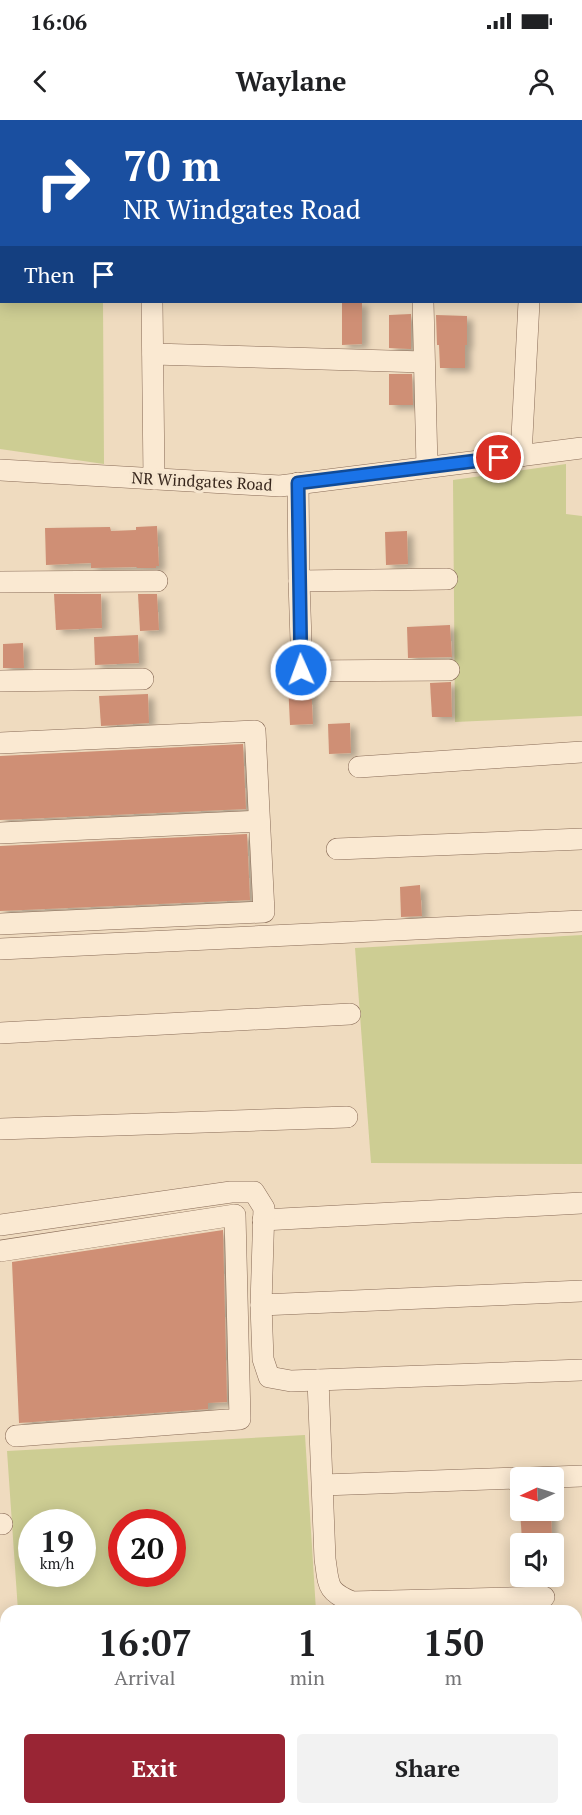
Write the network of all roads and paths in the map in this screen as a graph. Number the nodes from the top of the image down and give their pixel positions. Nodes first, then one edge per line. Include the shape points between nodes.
1 (152, 303) edge
2 (423, 303) edge
3 (529, 303) edge
4 (153, 354) junction
5 (424, 363) junction
6 (582, 448) edge
7 (521, 456) junction
8 (427, 467) junction
9 (0, 470) edge
10 (154, 478) junction
11 (298, 483) junction
12 (447, 579) dead end
13 (157, 581) dead end
14 (0, 582) edge
15 (299, 582) junction
16 (449, 670) dead end
17 (142, 679) dead end
18 (0, 681) edge
19 (0, 743) edge
20 (582, 752) edge
21 (359, 767) dead end
22 (260, 821) junction
23 (0, 833) edge
24 (582, 839) edge
25 (337, 849) dead end
26 (582, 921) edge
27 (0, 924) edge
28 (0, 950) edge
29 (350, 1014) dead end
30 (0, 1033) edge
31 (347, 1117) dead end
32 (0, 1129) edge
33 (582, 1203) edge
34 (263, 1220) junction
35 (0, 1226) edge
36 (0, 1251) edge
37 (582, 1291) edge
38 (261, 1305) junction
39 (582, 1370) edge
40 (318, 1380) junction
41 (16, 1436) dead end
42 (582, 1476) edge
43 (564, 1477) edge
44 (510, 1478) edge
45 (323, 1485) junction
46 (544, 1596) dead end

1 - 4 street
2 - 5 street
3 - 7 street
4 - 5 street
4 - 10 street
5 - 8 street
6 - 7 street, NR Windgates Road
7 - 8 street, NR Windgates Road
8 - 11 street, NR Windgates Road
9 - 10 street, NR Windgates Road
10 - 11 street, NR Windgates Road via 280,486
11 - 15 street
12 - 15 street
13 - 14 street
15 - 16 street via 302,671
17 - 18 street
19 - 22 street via 255,731
20 - 21 street
22 - 23 street
22 - 27 street via 264,912
24 - 25 street
26 - 28 street
29 - 30 street
31 - 32 street
33 - 34 street
34 - 35 street via 264,1208 254,1192 231,1192
34 - 38 street
36 - 41 street via 236,1215 240,1419
37 - 38 street
38 - 40 street via 263,1359 269,1377
39 - 40 street
40 - 45 street
42 - 43 street
44 - 45 street
45 - 46 street via 325,1559 329,1586 337,1596 352,1602

